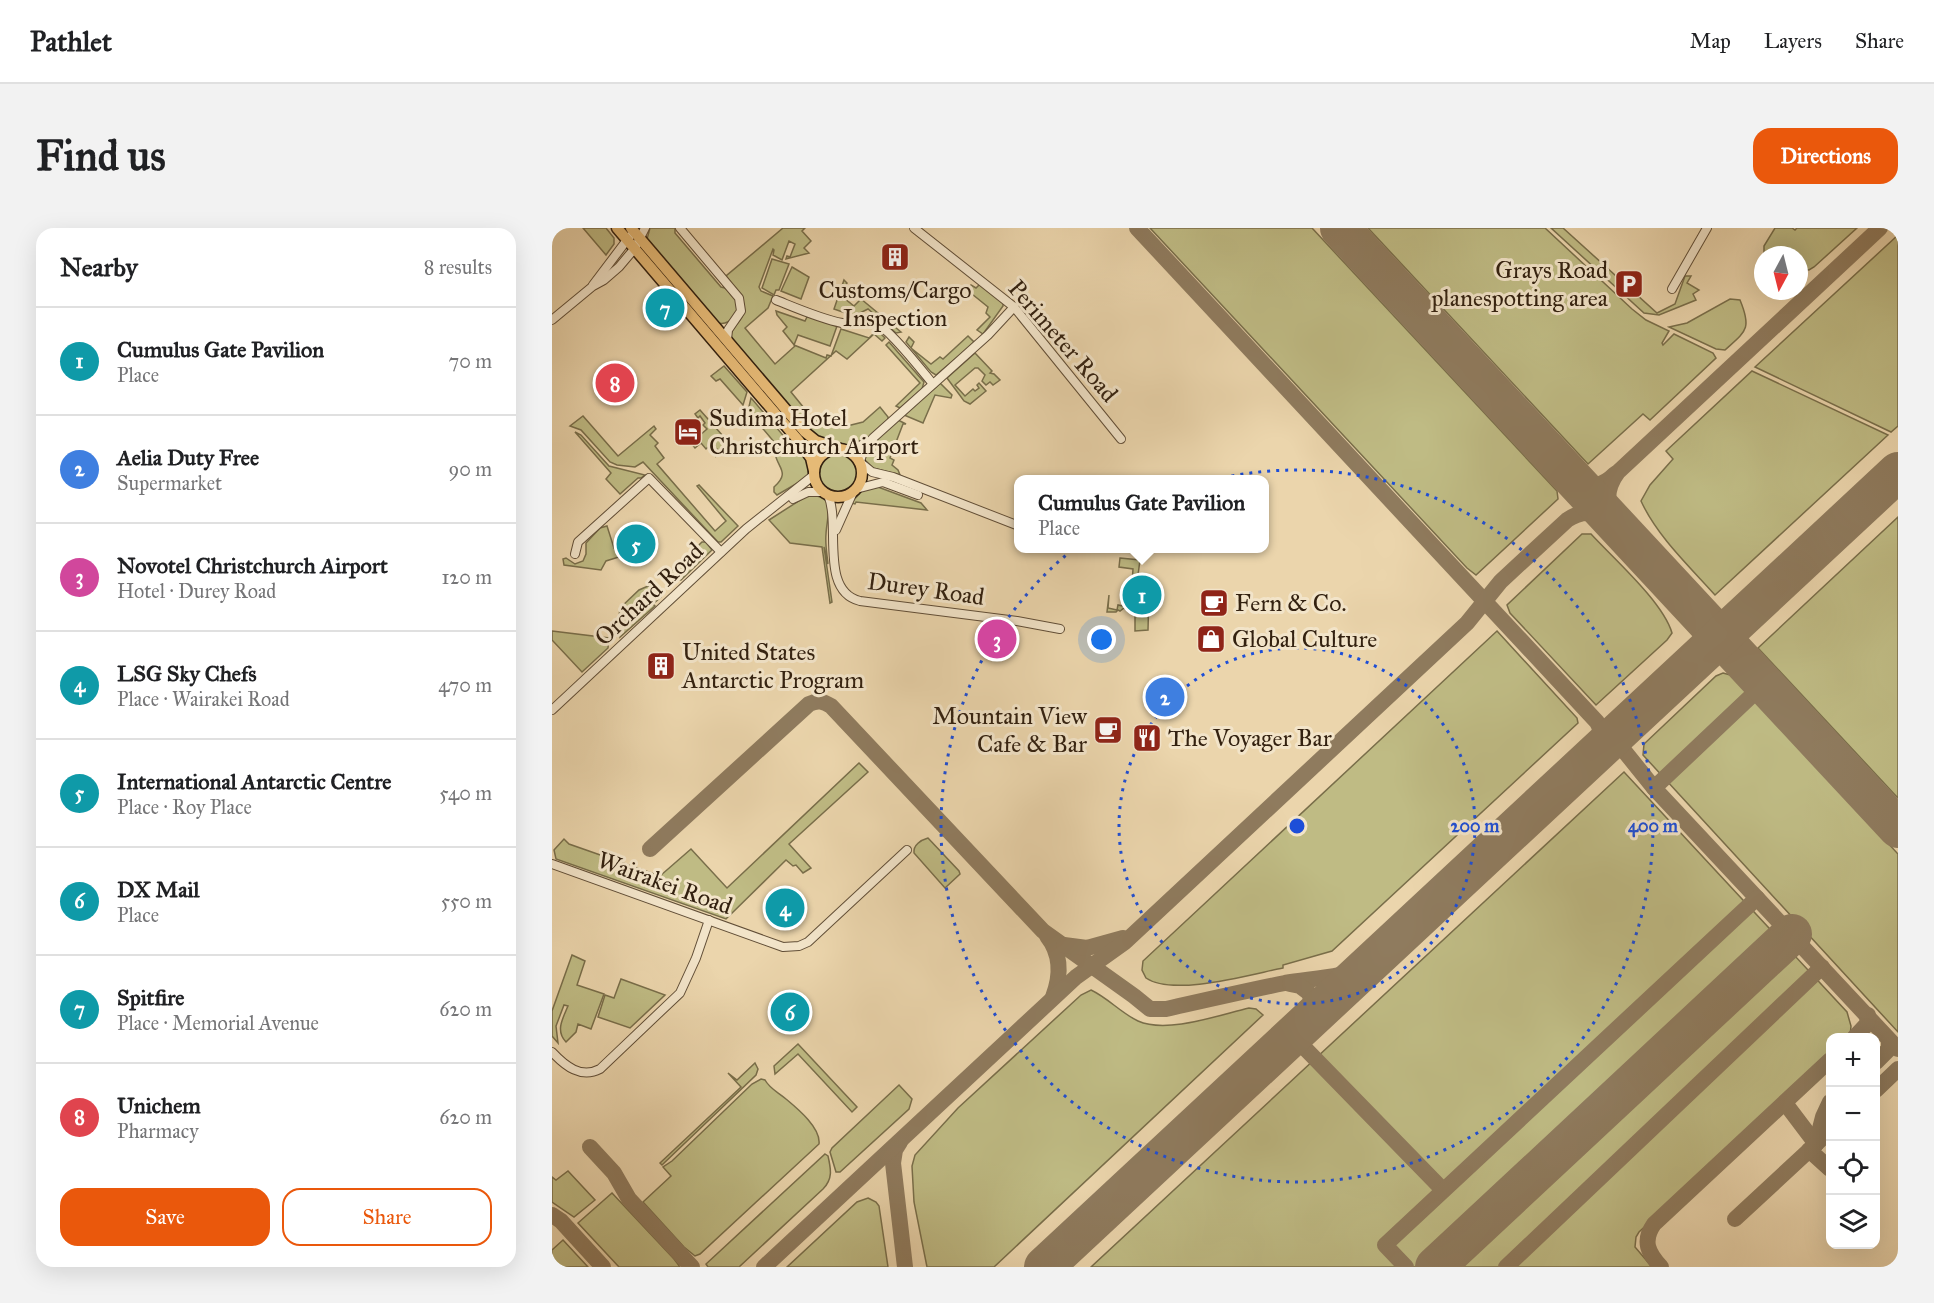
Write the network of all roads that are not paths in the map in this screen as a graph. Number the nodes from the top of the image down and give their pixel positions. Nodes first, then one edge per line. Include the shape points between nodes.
1 (617, 228) edge
2 (680, 228) edge
3 (914, 228) edge
4 (1707, 228) edge
5 (635, 235) edge
6 (1672, 289) dead end
7 (776, 300) dead end
8 (1014, 307) junction
9 (552, 320) edge
10 (731, 324) junction
11 (715, 327) junction
12 (727, 340) junction
13 (933, 384) junction
14 (873, 438) junction
15 (1121, 439) dead end
16 (842, 450) junction
17 (861, 463) junction
18 (814, 473) junction
19 (855, 491) junction
20 (826, 493) junction
21 (918, 495) dead end
22 (773, 507) junction
23 (1014, 524) edge
24 (834, 538) junction
25 (721, 552) junction
26 (575, 554) dead end
27 (1060, 629) dead end
28 (552, 710) edge
29 (907, 850) dead end
30 (552, 864) edge
31 (709, 920) junction
32 (552, 1052) edge

1 - 5 main road
2 - 10 street via 739,298 741,311
3 - 8 street, Perimeter Road
4 - 6 street
5 - 9 street via 612,273
5 - 11 main road
5 - 18 main road via 804,448
7 - 13 street via 841,323 878,324
8 - 13 street
8 - 15 street, Perimeter Road
10 - 11 street
10 - 12 street
11 - 12 main road
12 - 16 main road via 805,432 816,441
13 - 14 street
14 - 16 street
14 - 17 street via 864,448
16 - 17 main road
16 - 18 main road via 823,455
17 - 19 main road via 862,475
17 - 23 street via 872,472
18 - 20 main road via 817,484
18 - 22 street, Orchard Road
19 - 20 main road via 841,497
19 - 21 street via 883,482
19 - 24 street, Durey Road
20 - 22 street, Orchard Road via 804,493
20 - 24 street, Durey Road via 833,506
22 - 25 street, Orchard Road
24 - 27 street, Durey Road via 838,581 855,600
25 - 26 street via 649,478 578,542
25 - 28 street, Orchard Road
29 - 31 street, Wairakei Road via 799,946 783,946
30 - 31 street, Wairakei Road
31 - 32 street via 680,993 600,1069 588,1073 571,1068

